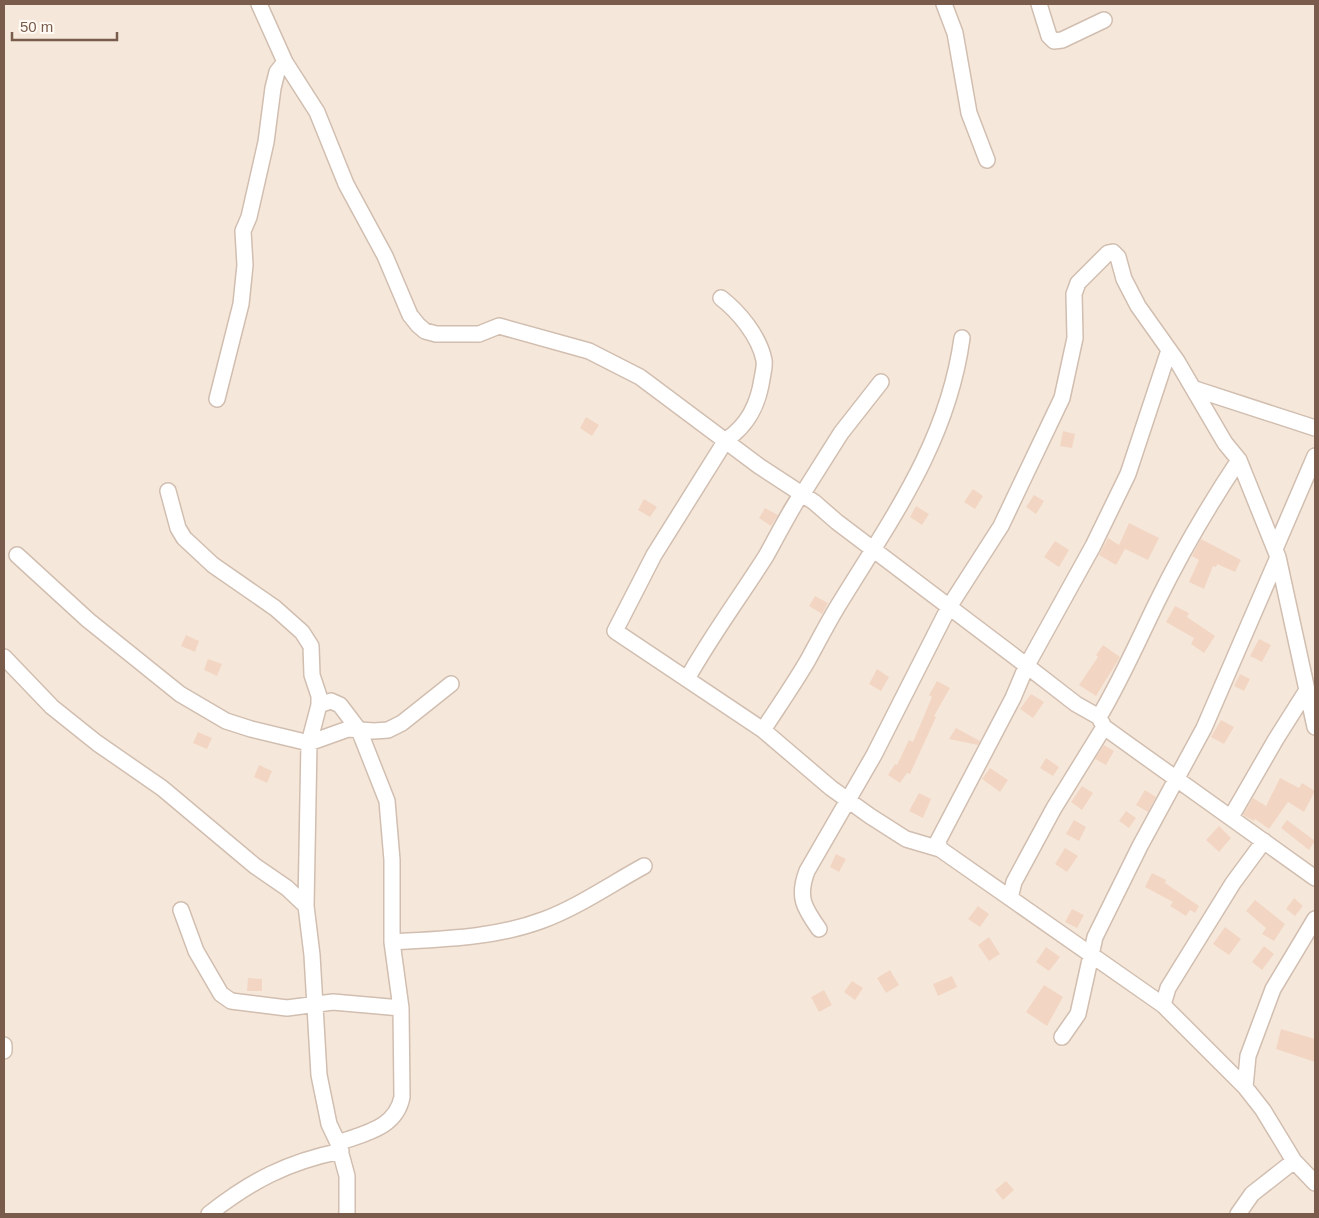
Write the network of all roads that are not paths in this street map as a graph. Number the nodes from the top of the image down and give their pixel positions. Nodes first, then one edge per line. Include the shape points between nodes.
1 (259, 4) edge
2 (944, 4) edge
3 (1039, 4) edge
4 (1104, 20) dead end
5 (285, 62) junction
6 (987, 160) dead end
7 (721, 298) dead end
8 (962, 338) dead end
9 (1169, 350) junction
10 (881, 382) dead end
11 (1195, 389) junction
12 (217, 399) dead end
13 (1315, 428) edge
14 (726, 440) junction
15 (1315, 456) edge
16 (1239, 460) junction
17 (168, 491) dead end
18 (800, 494) junction
19 (873, 548) junction
20 (1276, 553) junction
21 (17, 554) dead end
22 (949, 607) junction
23 (4, 657) edge
24 (1026, 667) junction
25 (687, 679) junction
26 (451, 684) dead end
27 (1307, 690) junction
28 (318, 705) junction
29 (1101, 722) junction
30 (1315, 727) edge
31 (359, 730) junction
32 (763, 730) junction
33 (309, 743) junction
34 (1177, 780) junction
35 (847, 800) junction
36 (1231, 817) junction
37 (1264, 841) junction
38 (940, 849) junction
39 (644, 866) dead end
40 (1312, 869) edge
41 (1010, 898) junction
42 (306, 906) junction
43 (181, 910) dead end
44 (1315, 919) edge
45 (819, 929) dead end
46 (392, 942) junction
47 (1092, 954) junction
48 (314, 1004) junction
49 (1163, 1005) junction
50 (401, 1008) junction
51 (1062, 1037) dead end
52 (4, 1045) edge
53 (4, 1051) edge
54 (1245, 1087) junction
55 (340, 1147) junction
56 (1294, 1161) junction
57 (1315, 1184) edge
58 (209, 1214) edge
59 (347, 1214) edge
60 (1238, 1214) edge

1 - 5 street
2 - 6 street via 954,33 968,113
3 - 4 street via 1049,36 1054,41
5 - 12 street via 277,72 266,142 243,232 245,265 241,304
5 - 14 street via 317,112 346,184 385,256 410,315 418,325 436,334 479,334 499,326 589,351 640,377
7 - 14 street via 751,332 764,362 751,414 739,431
8 - 19 street via 958,368 941,424 915,479
9 - 11 street
9 - 22 street via 1130,292 1118,257 1113,252 1108,253 1078,282 1074,294 1075,338 1062,398 1001,526
9 - 24 street via 1128,474 1093,546
10 - 18 street via 841,433
11 - 13 street
11 - 16 street
14 - 18 street
14 - 25 street via 650,562 615,631
15 - 20 street
16 - 20 street
16 - 29 street via 1212,500 1157,602
17 - 28 street via 184,538 213,565 275,608 306,637 311,646
18 - 19 street
18 - 25 street via 759,567 711,637
19 - 22 street
19 - 32 street
20 - 27 street
20 - 34 street via 1215,702
21 - 33 street via 88,620 180,694 226,721
22 - 24 street
22 - 35 street via 874,755
23 - 42 street via 52,707 162,788
24 - 29 street
24 - 38 street via 938,841
25 - 32 street
26 - 31 street via 402,723 388,730
27 - 30 street
27 - 36 street
28 - 31 street via 331,701 340,705
28 - 33 street
29 - 34 street
29 - 41 street via 1014,882
31 - 33 street via 336,732
31 - 46 street via 387,801 392,860
32 - 35 street
33 - 42 street
34 - 36 street
34 - 47 street via 1103,921
35 - 38 street via 906,839
35 - 45 street via 807,871 802,886 802,898
36 - 37 street
37 - 40 street
37 - 49 street via 1233,883 1168,988
38 - 41 street
39 - 46 street via 544,920 467,937
41 - 47 street
42 - 48 street
43 - 48 street via 196,951 221,994 231,1002 271,1007
44 - 54 street via 1269,998 1248,1056
46 - 50 street
47 - 49 street
47 - 51 street via 1078,1014
48 - 50 street via 333,1002
48 - 55 street via 323,1100 329,1124
49 - 54 street
50 - 55 street via 400,1108 386,1125
52 - 53 street
54 - 56 street
55 - 58 street via 268,1174
55 - 59 street via 348,1187
56 - 57 street
56 - 60 street via 1252,1194

